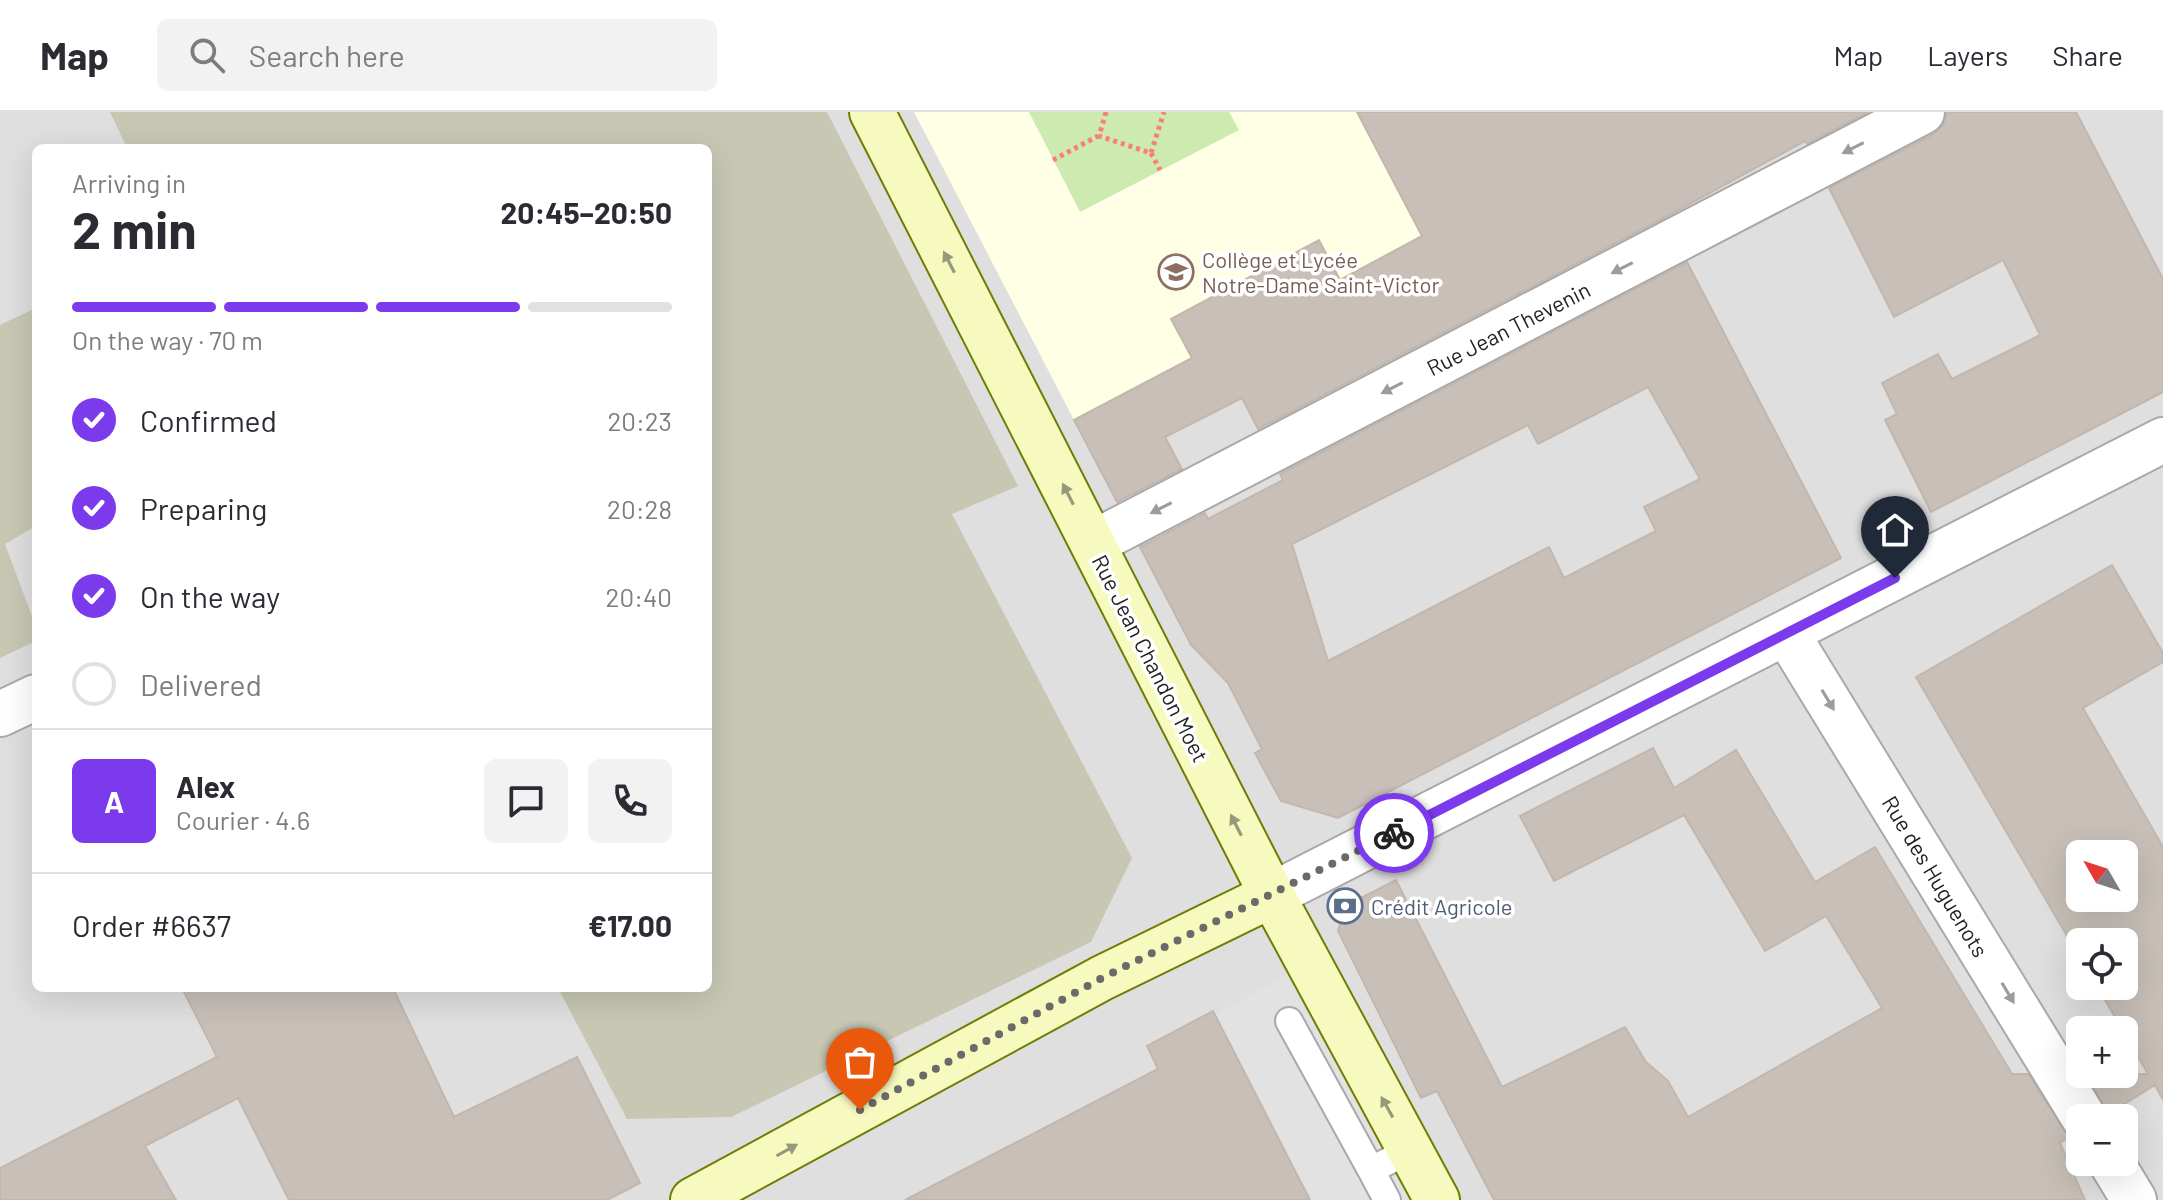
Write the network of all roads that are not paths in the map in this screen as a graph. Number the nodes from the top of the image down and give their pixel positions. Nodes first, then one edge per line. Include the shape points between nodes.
1 (872, 112) edge
2 (1922, 112) edge
3 (2163, 440) edge
4 (1093, 543) junction
5 (1787, 634) junction
6 (32, 699) edge
7 (0, 714) edge
8 (1272, 895) junction
9 (1289, 1021) dead end
10 (2075, 1104) edge
11 (1410, 1150) junction
12 (1371, 1170) junction
13 (2119, 1176) edge
14 (720, 1194) edge
15 (1387, 1200) edge
16 (1437, 1200) edge
17 (2134, 1200) edge

4 -> 1 main road, Rue Jean Chandon Moet
2 -> 4 street, Rue Jean Thevenin
3 - 5 street
8 -> 4 main road, Rue Jean Chandon Moet
5 - 8 street
5 -> 10 street, Rue des Huguenots
6 - 7 street
11 -> 8 main road, Rue Jean Chandon Moet
14 -> 8 main road via 1102,978
9 - 12 lane
11 - 12 lane
11 - 16 main road, Rue Jean Chandon Moet
12 - 15 lane
13 - 17 street

